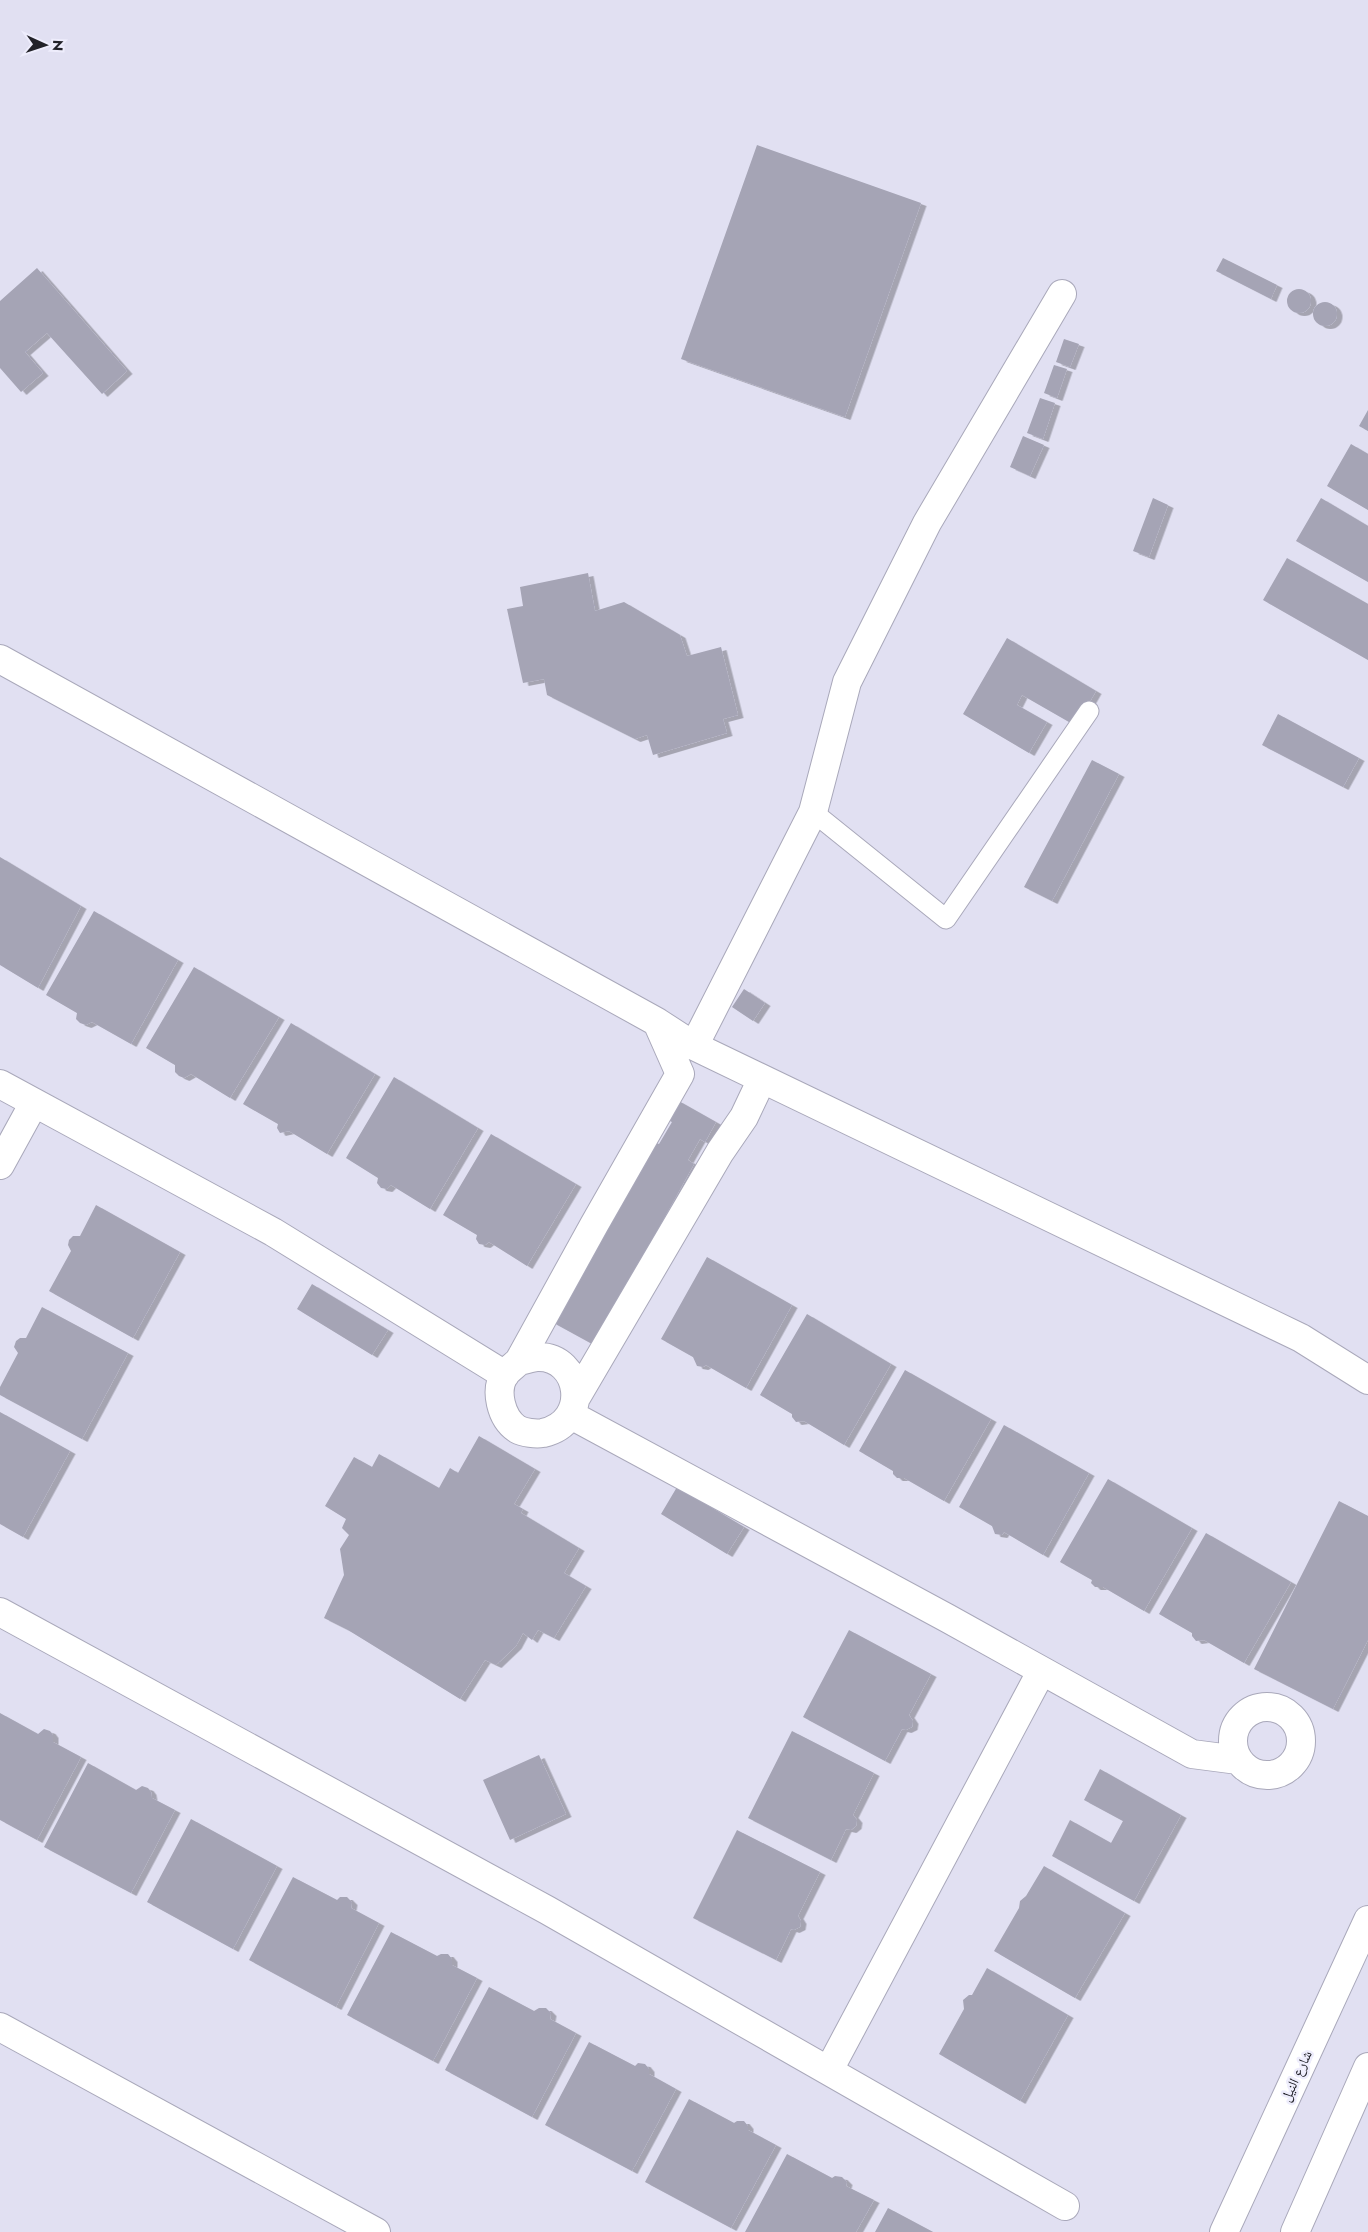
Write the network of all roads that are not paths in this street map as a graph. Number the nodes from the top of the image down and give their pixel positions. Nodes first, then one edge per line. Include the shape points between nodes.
1 (1062, 294) dead end
2 (0, 659) edge
3 (1089, 711) dead end
4 (813, 812) junction
5 (657, 1022) junction
6 (694, 1046) junction
7 (762, 1079) junction
8 (0, 1084) edge
9 (34, 1103) junction
10 (0, 1165) edge
11 (512, 1368) junction
12 (1368, 1380) edge
13 (574, 1405) junction
14 (0, 1612) edge
15 (1041, 1672) junction
16 (1238, 1760) dead end
17 (1368, 1920) edge
18 (0, 2027) edge
19 (1368, 2067) edge
20 (829, 2070) junction
21 (1065, 2206) dead end
22 (376, 2232) edge
23 (1224, 2232) edge
24 (1295, 2232) edge

1 - 4 street via 927,523 846,682
2 - 5 street
3 - 4 lane via 946,919
4 - 6 street
5 - 6 street
5 - 11 street via 680,1074
6 - 7 street
7 - 12 street via 1301,1338
7 - 13 street via 744,1118 720,1152
8 - 9 street
9 - 10 street
9 - 11 street via 273,1232
11 - 13 street via 538,1356 558,1362 571,1376
11 - 13 street via 499,1395 504,1414 518,1429 537,1434 556,1430
13 - 15 street
14 - 20 street via 547,1910
15 - 16 street via 1192,1754
15 - 20 street
17 - 23 street, شارع النيل
18 - 22 street
19 - 24 street
20 - 21 street

